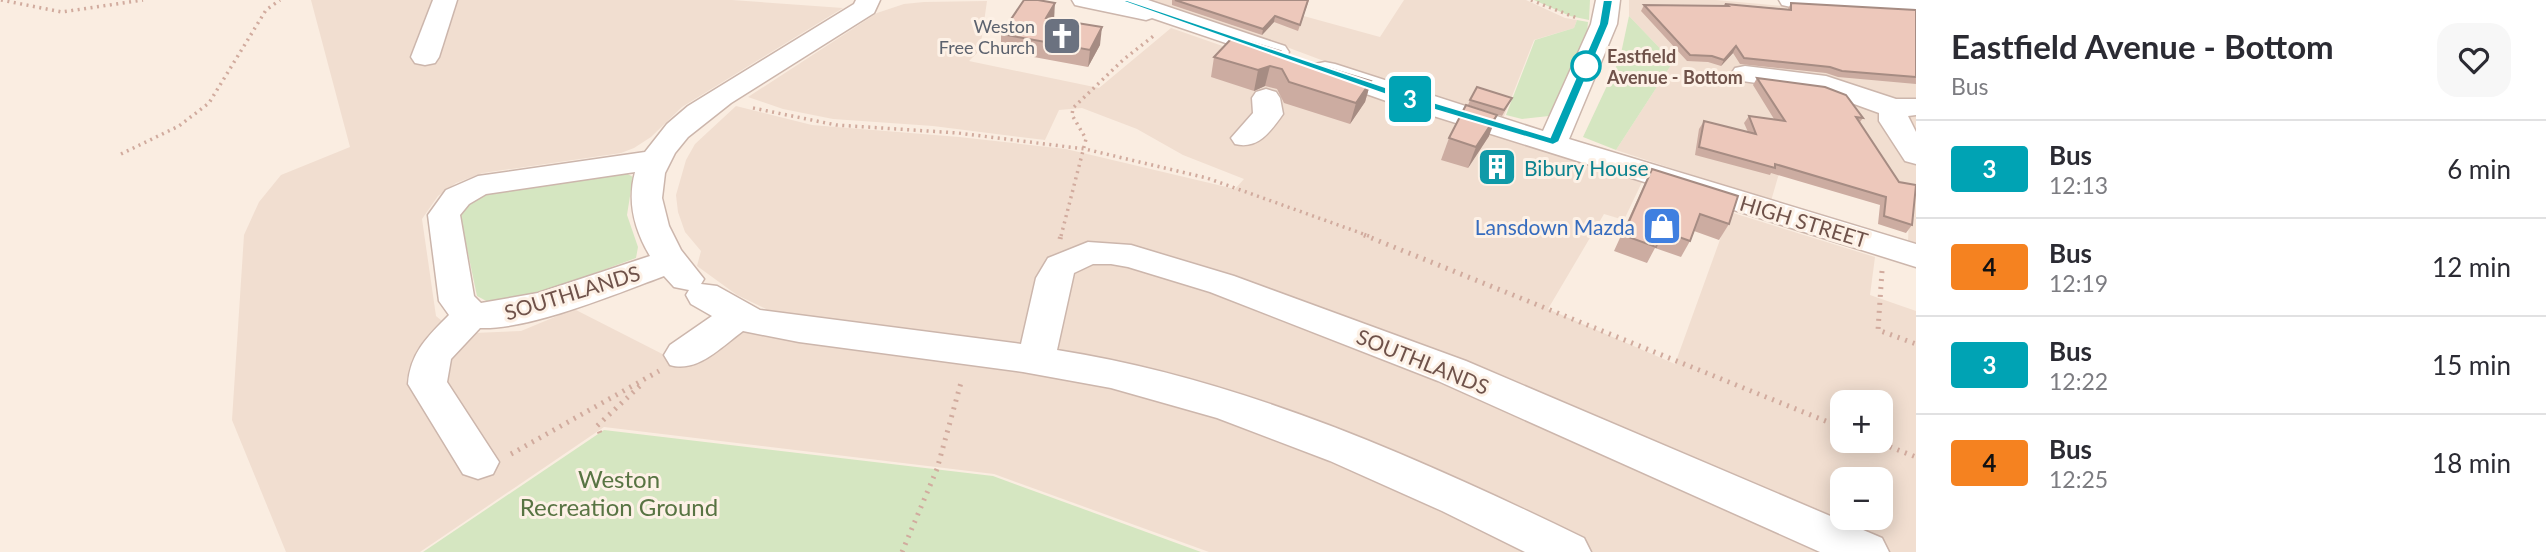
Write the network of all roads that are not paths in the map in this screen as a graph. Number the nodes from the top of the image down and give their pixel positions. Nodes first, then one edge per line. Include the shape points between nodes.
1 (445, 0) edge
2 (869, 0) edge
3 (1084, 0) edge
4 (1124, 0) edge
5 (1608, 0) edge
6 (1791, 0) edge
7 (1916, 6) edge
8 (1174, 17) junction
9 (458, 45) dead end
10 (1745, 74) dead end
11 (1283, 79) junction
12 (1905, 108) edge
13 (1246, 138) dead end
14 (1553, 142) junction
15 (1916, 155) edge
16 (657, 159) junction
17 (1916, 256) edge
18 (669, 262) junction
19 (472, 314) junction
20 (739, 316) junction
21 (683, 355) road end
22 (1036, 360) junction
23 (478, 462) road end
24 (1568, 552) edge
25 (1866, 552) edge

1 - 9 street via 428,51
2 - 16 street, SOUTHLANDS via 865,8 681,125
3 - 8 street, HIGH STREET
4 - 8 street, HIGH STREET
5 - 14 street via 1604,24
6 - 7 street
8 - 11 street, HIGH STREET
10 - 12 street via 1826,84
11 - 13 street via 1268,114
11 - 14 street, HIGH STREET via 1402,97
12 - 15 street via 1894,121
14 - 17 street, HIGH STREET
16 - 18 street, SOUTHLANDS via 649,177 647,212
16 - 19 street, SOUTHLANDS via 499,181 461,193 444,215 457,301
18 - 19 street, SOUTHLANDS via 520,310 492,316
18 - 20 street, SOUTHLANDS via 699,290
19 - 23 street via 435,352 427,384
20 - 21 street
20 - 22 street, SOUTHLANDS via 824,333
22 - 24 street, SOUTHLANDS via 1181,391 1263,418 1430,483
22 - 25 street, SOUTHLANDS via 1060,266 1088,253 1131,256 1222,284 1452,371

